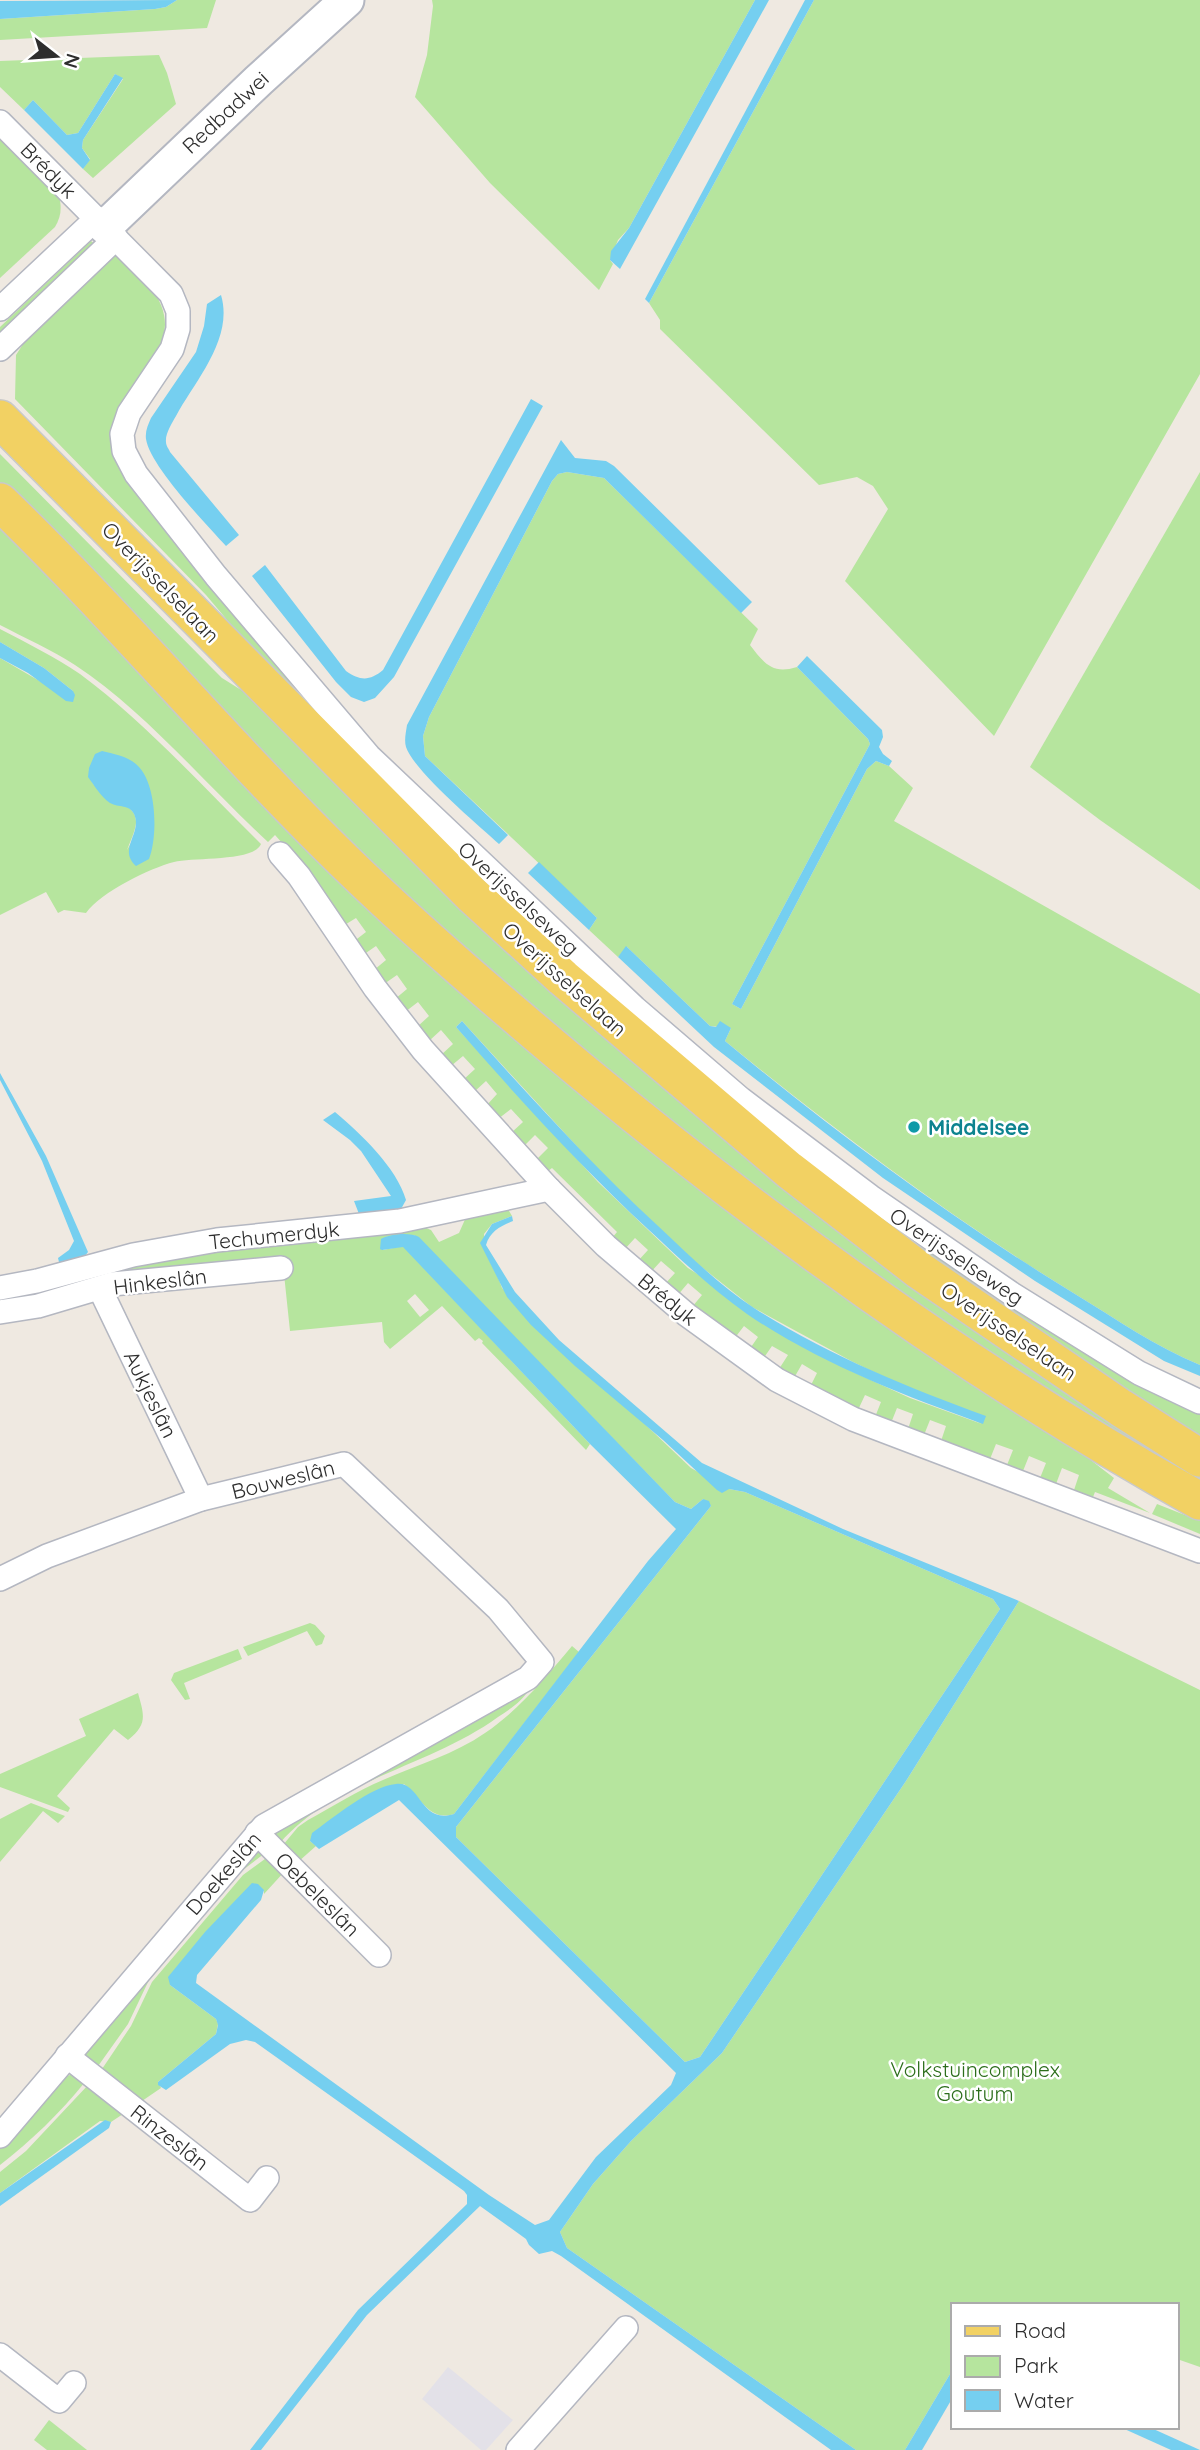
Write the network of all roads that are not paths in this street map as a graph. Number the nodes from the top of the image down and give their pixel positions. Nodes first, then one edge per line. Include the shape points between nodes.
1 (347, 0) edge
2 (0, 122) edge
3 (106, 228) junction
4 (0, 309) edge
5 (0, 349) edge
6 (0, 419) edge
7 (0, 502) edge
8 (280, 854) dead end
9 (549, 1189) junction
10 (281, 1268) dead end
11 (0, 1288) edge
12 (100, 1289) junction
13 (0, 1312) edge
14 (1200, 1402) edge
15 (1200, 1458) edge
16 (201, 1499) junction
17 (1200, 1501) edge
18 (1200, 1551) edge
19 (0, 1579) edge
20 (542, 1662) joint
21 (257, 1833) junction
22 (379, 1955) dead end
23 (67, 2056) junction
24 (0, 2136) edge
25 (267, 2178) dead end
26 (626, 2328) dead end
27 (0, 2355) edge
28 (74, 2384) dead end
29 (518, 2450) edge

1 - 3 street, Redbadwei
2 - 3 street, Brédyk
3 - 4 street, Redbadwei
3 - 5 street, Redbadwei
3 - 14 street, Overijsselseweg via 171,294 178,311 172,349 129,414 122,434 124,451 136,474 216,576 369,756 635,1007 741,1100 1012,1294 1139,1373
6 - 15 main road, Overijsselselaan via 471,894 563,978 789,1170 920,1271
7 - 17 main road via 344,861 487,993 659,1136 899,1315
8 - 9 street, Brédyk via 423,1050
9 - 11 street, Techumerdyk via 400,1221 217,1240 133,1255
9 - 18 street, Brédyk via 659,1293 728,1346 805,1396 871,1426
10 - 12 street, Hinkeslân via 112,1284
12 - 13 street, Hinkeslân
12 - 16 street, Aukjeslân
16 - 19 street, Bouweslân via 47,1556
16 - 20 street, Bouweslân via 344,1464 498,1609
20 - 21 street, Doekeslân via 528,1678
21 - 22 street, Oebeleslân
21 - 23 street, Doekeslân
23 - 24 street, Doekeslân
23 - 25 street, Rinzeslân via 250,2200
26 - 29 street
27 - 28 street via 59,2401

